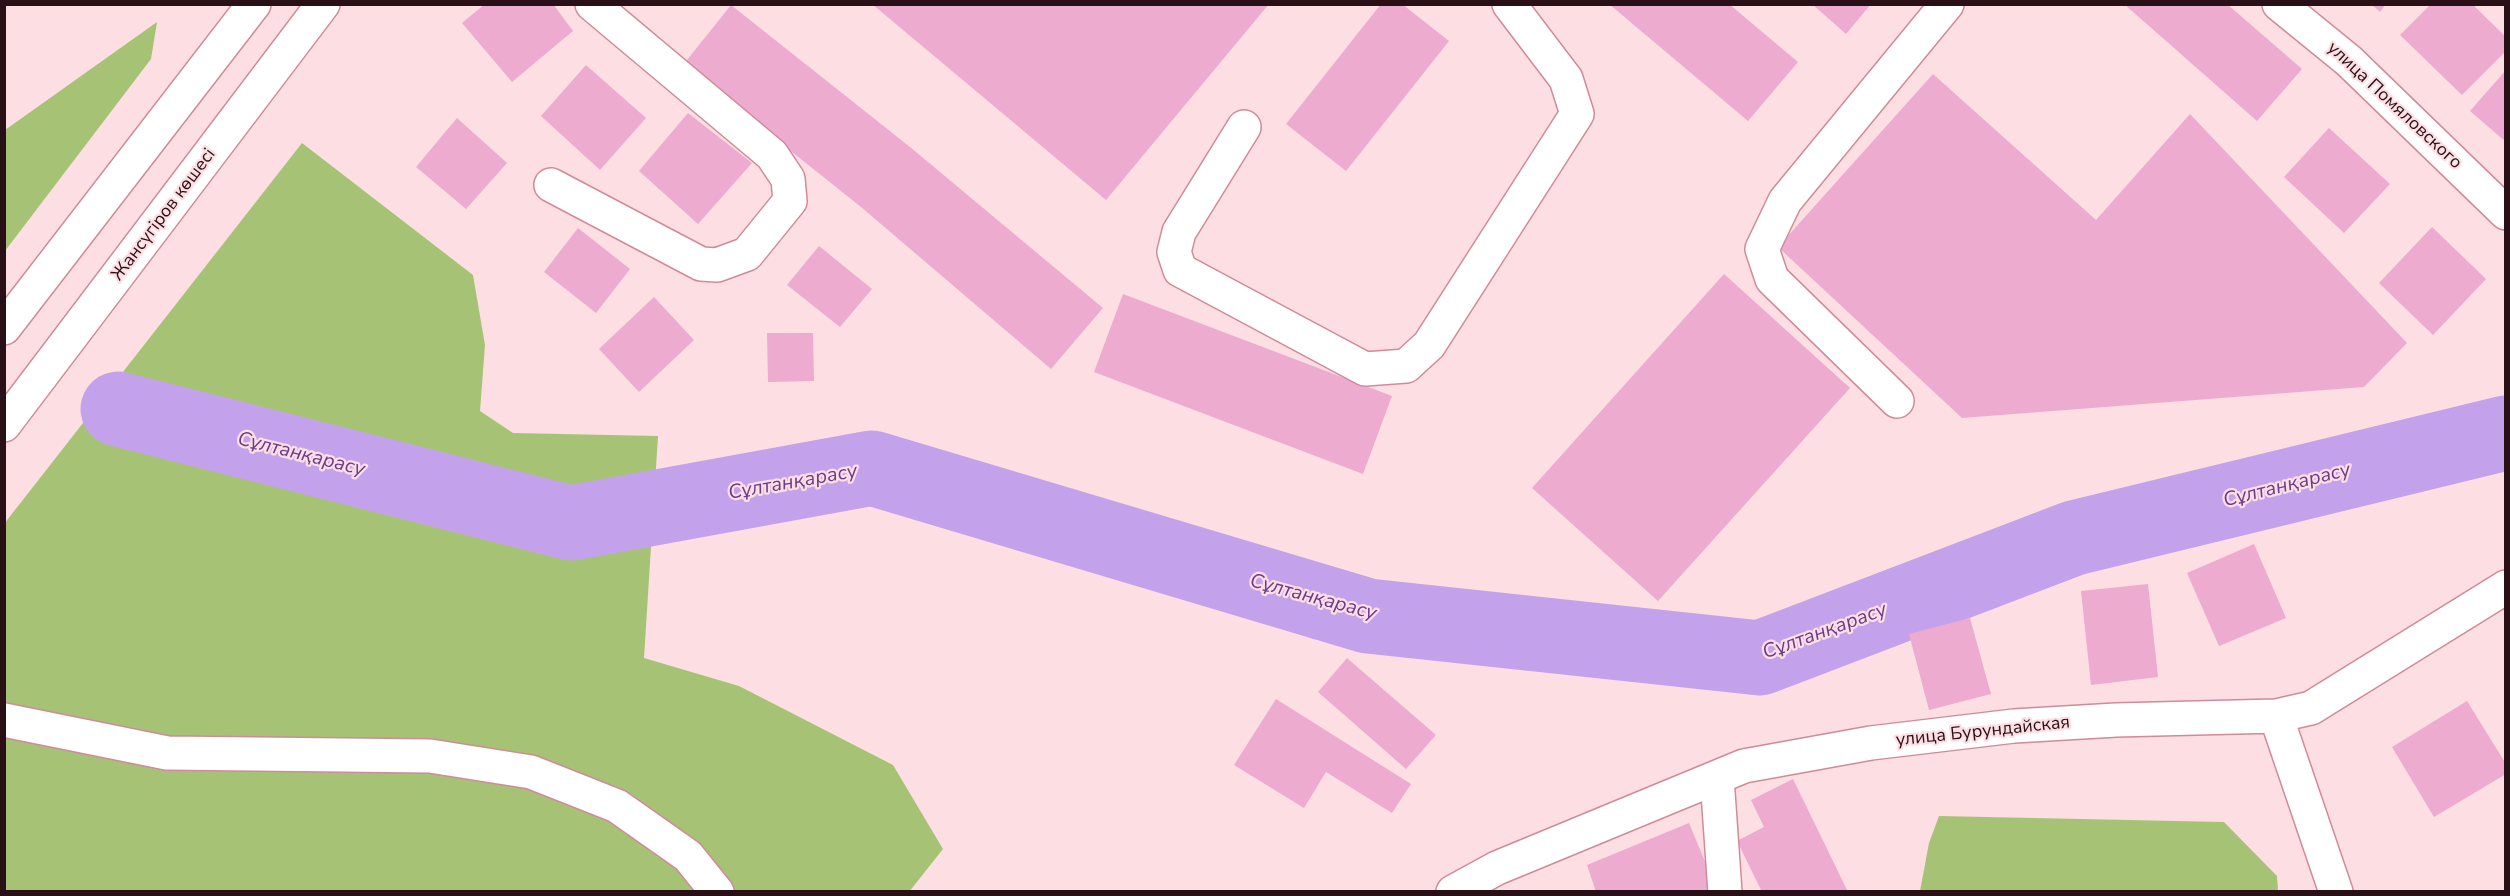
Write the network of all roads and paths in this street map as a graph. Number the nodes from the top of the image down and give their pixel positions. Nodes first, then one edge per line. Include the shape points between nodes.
1 (254, 4) edge
2 (323, 4) edge
3 (592, 4) edge
4 (1509, 4) edge
5 (1947, 4) edge
6 (2279, 4) edge
7 (1244, 126) dead end
8 (551, 185) dead end
9 (2505, 213) edge
10 (4, 328) edge
11 (1897, 401) dead end
12 (4, 425) edge
13 (2505, 588) edge
14 (2276, 716) junction
15 (4, 720) edge
16 (1717, 778) junction
17 (1457, 890) edge
18 (717, 891) edge
19 (1725, 891) edge
20 (2336, 891) edge

1 - 10 street
2 - 12 street, Жансүгіров көшесі
3 - 8 street via 772,155 788,178 790,201 747,254 709,265
4 - 7 street via 1566,80 1577,114 1429,345 1406,366 1365,369 1180,270 1174,252 1179,232
5 - 11 street via 1785,201 1762,249 1772,279
6 - 9 street, улица Помяловского via 2349,61
13 - 14 street, улица Бурундайская via 2311,708
14 - 16 street, улица Бурундайская via 2014,726 1871,743 1744,766
14 - 20 street
15 - 18 street via 167,753 430,756 531,772 617,806 688,856
16 - 17 street, улица Бурундайская via 1497,868
16 - 19 street

